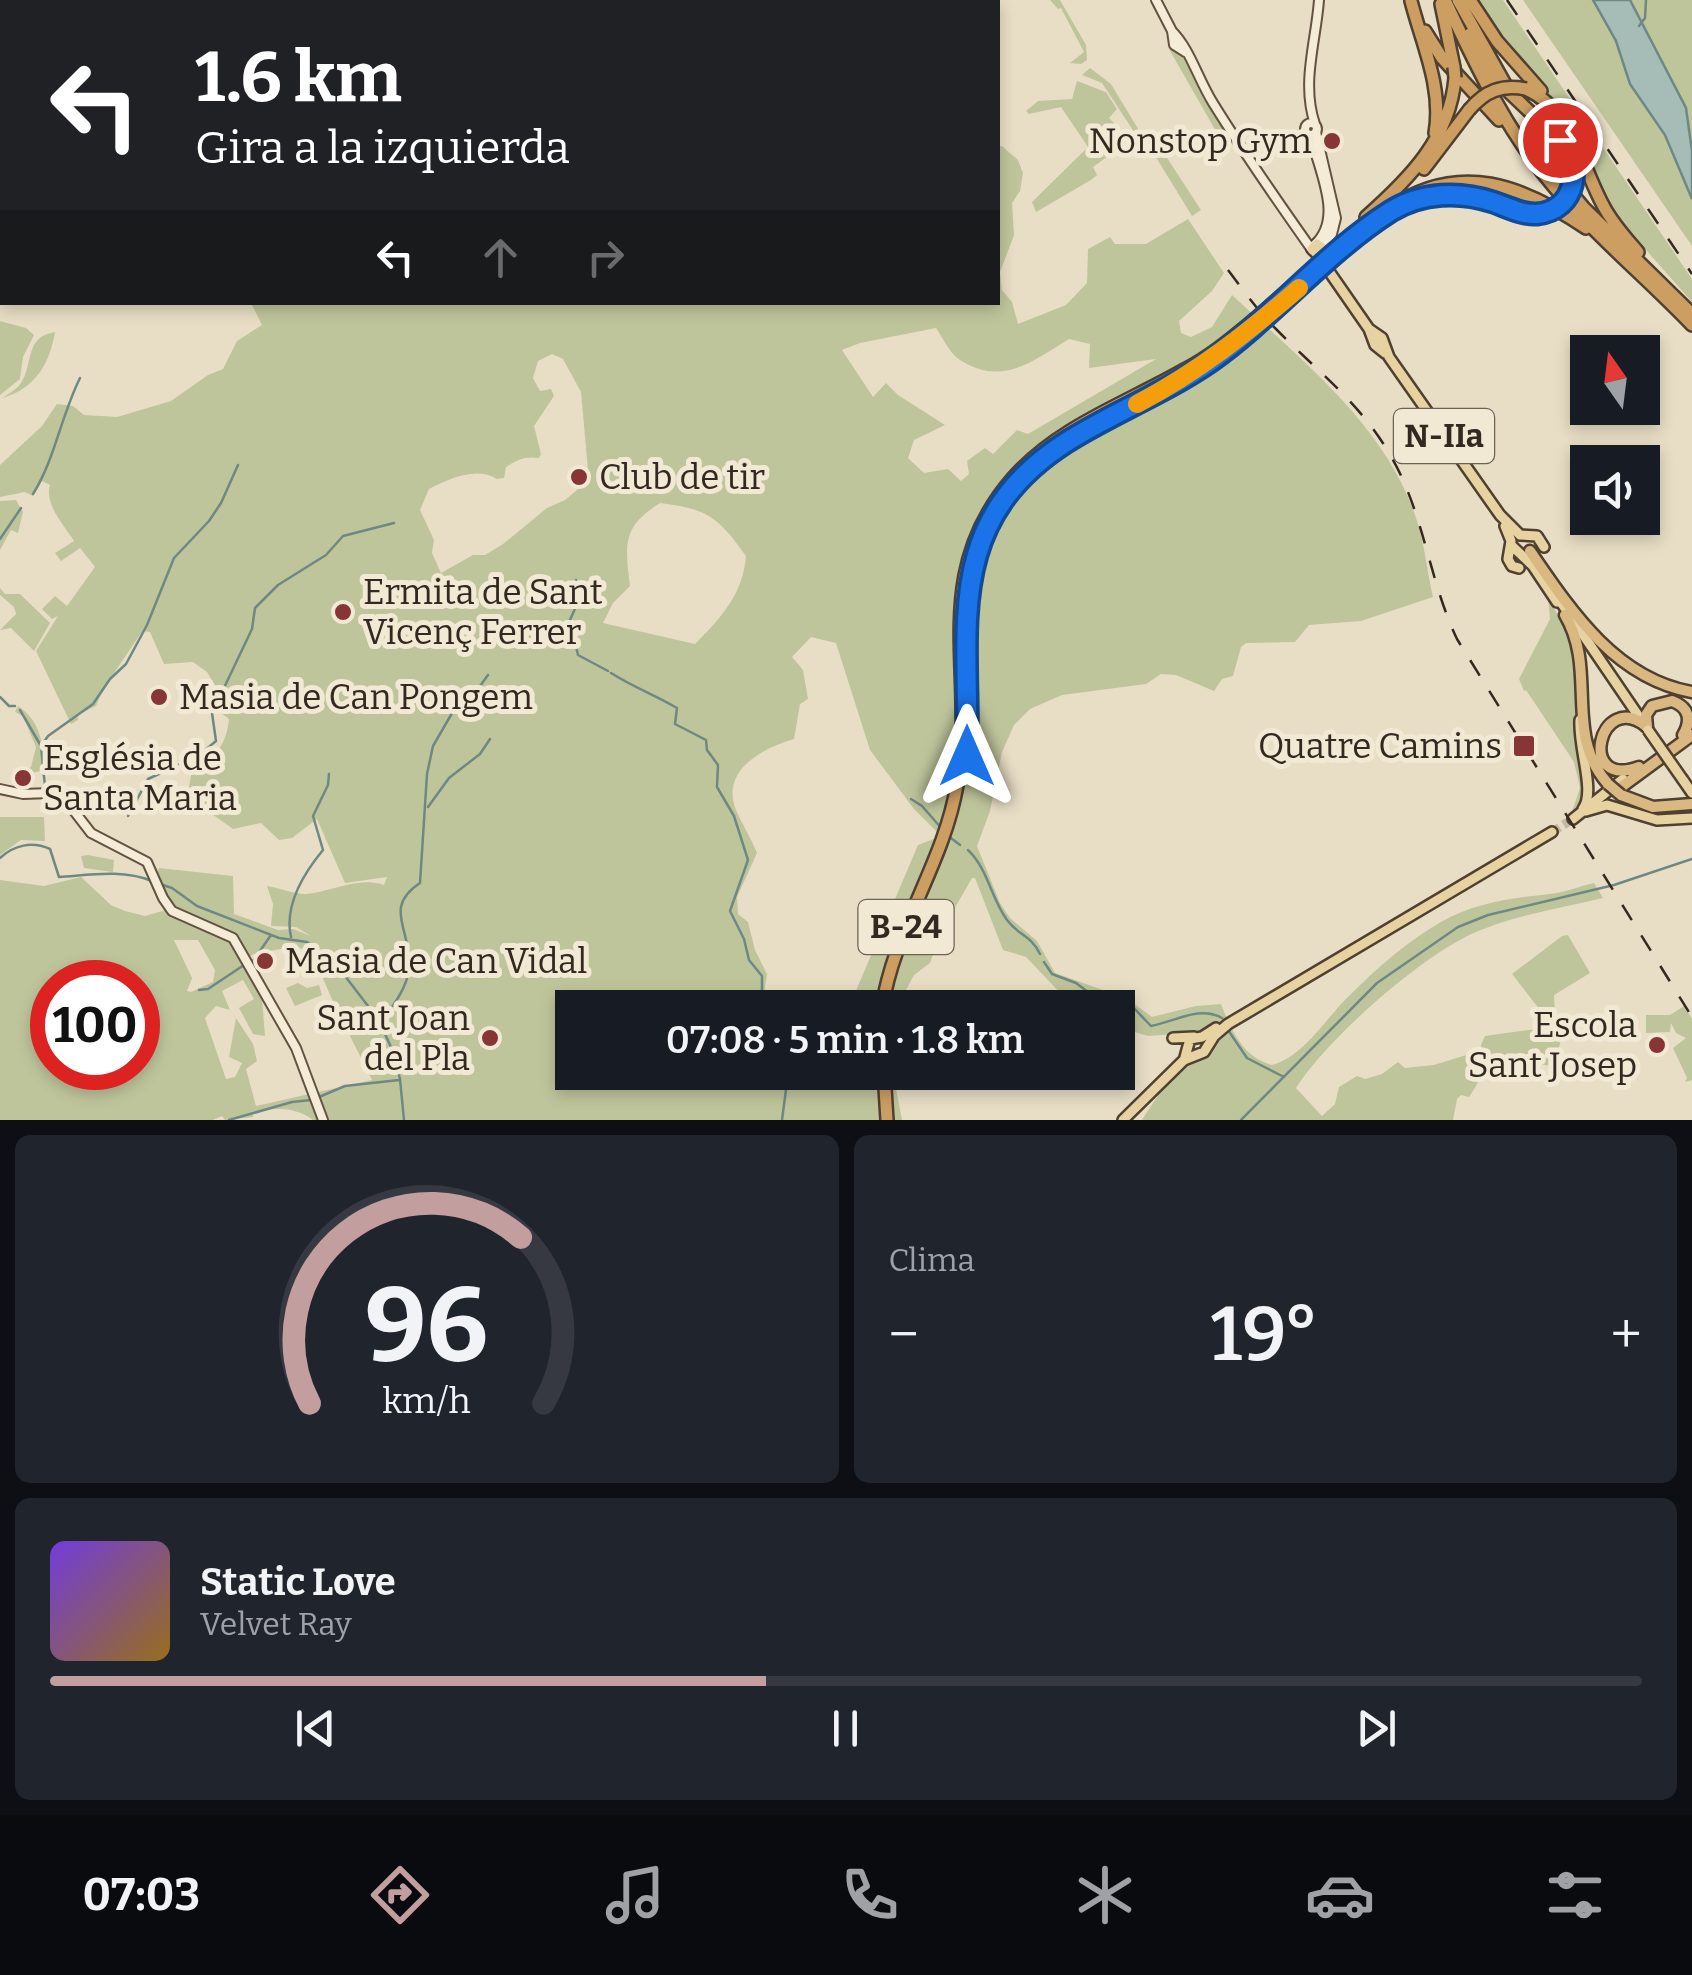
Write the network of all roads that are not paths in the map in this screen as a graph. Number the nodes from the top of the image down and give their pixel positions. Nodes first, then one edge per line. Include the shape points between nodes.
1 (1156, 0) edge
2 (1319, 0) edge
3 (1410, 0) edge
4 (1443, 0) edge
5 (1456, 0) edge
6 (1470, 0) edge
7 (1523, 107) junction
8 (1517, 136) junction
9 (1415, 169) junction
10 (1588, 172) junction
11 (1359, 235) junction
12 (1607, 243) junction
13 (1316, 247) junction
14 (1340, 248) junction
15 (1673, 294) junction
16 (1692, 314) edge
17 (1692, 325) edge
18 (1518, 547) junction
19 (1565, 614) junction
20 (1580, 632) junction
21 (1692, 692) edge
22 (1581, 713) junction
23 (1647, 728) junction
24 (1689, 733) edge
25 (1639, 767) junction
26 (1618, 786) junction
27 (1689, 786) edge
28 (0, 789) edge
29 (1692, 804) edge
30 (1584, 810) junction
31 (1692, 818) edge
32 (1552, 832) tunnel mouth
33 (891, 990) edge
34 (882, 1090) edge
35 (323, 1120) edge
36 (884, 1120) edge
37 (1123, 1120) edge

1 - 13 main road via 1219,112
2 - 13 main road via 1309,72 1311,129 1336,218 1332,234
3 - 8 highway via 1438,53
3 - 9 highway via 1438,112 1434,137
4 - 8 highway
4 - 9 highway via 1452,97
5 - 7 highway
5 - 15 highway via 1506,105 1540,157
6 - 7 highway
6 - 10 highway via 1562,115
7 - 11 highway, bridge via 1565,146 1575,168 1573,186 1557,206 1529,214 1476,197 1443,195 1406,204
8 - 12 highway
9 - 14 highway
10 - 14 highway, B-24, bridge via 1542,98 1526,89 1494,90
10 - 15 highway via 1611,219
11 - 12 highway via 1418,193 1475,182 1536,197
11 - 14 highway, B-24
12 - 17 highway
13 - 18 main road, N-IIa
14 - 33 highway, B-24, bridge via 1202,360 1051,443 993,506 962,589 953,819
15 - 16 highway
18 - 19 main road, N-IIa
18 - 20 main road, N-IIa
18 - 21 highway via 1612,654 1654,681
19 - 20 main road, N-IIa
19 - 22 highway via 1581,654
20 - 23 main road, N-IIa
22 - 26 highway via 1589,756
22 - 30 main road via 1580,749 1590,792
23 - 24 highway via 1650,709 1666,700 1682,705
23 - 25 highway via 1620,718 1602,737 1601,756 1617,771
23 - 27 main road, N-IIa, bridge
24 - 25 highway
24 - 26 highway
25 - 26 highway
26 - 29 highway via 1652,807
26 - 30 main road
28 - 35 main road via 64,798 97,837 140,857 175,914 237,943 296,1048
30 - 31 main road via 1607,805 1657,820
32 - 37 main road via 1198,1044
34 - 36 highway

